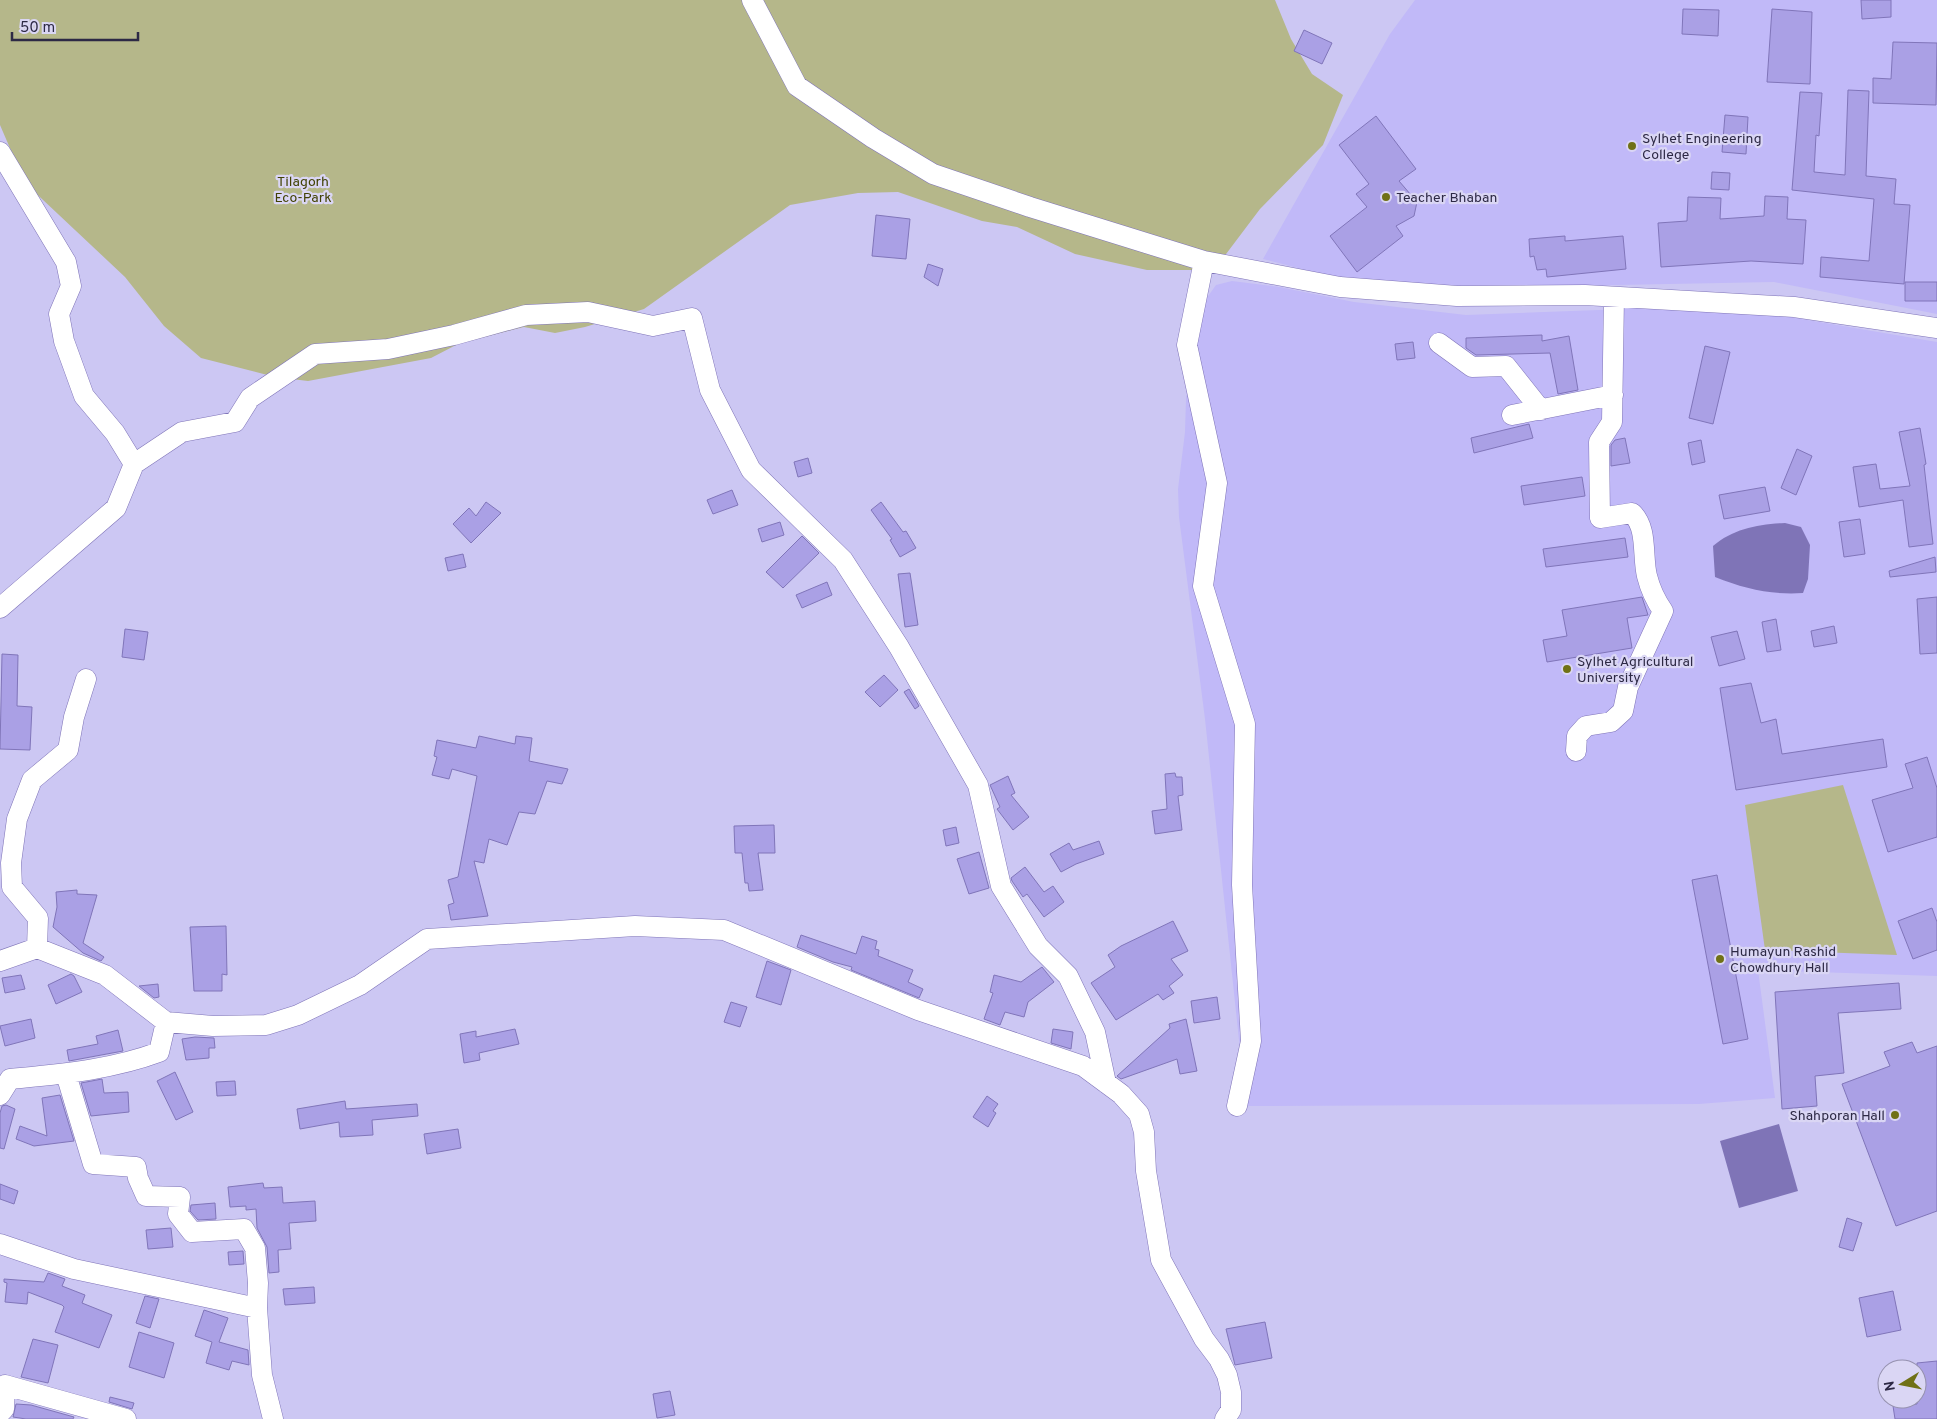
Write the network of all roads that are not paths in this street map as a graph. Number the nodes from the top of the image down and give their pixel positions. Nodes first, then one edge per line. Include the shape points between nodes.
1 (752, 0) edge
2 (0, 152) edge
3 (1204, 261) junction
4 (1614, 297) junction
5 (1937, 328) edge
6 (1439, 343) dead end
7 (1613, 395) junction
8 (1541, 410) junction
9 (1512, 416) dead end
10 (134, 464) junction
11 (0, 608) edge
12 (86, 679) dead end
13 (1576, 751) dead end
14 (37, 948) junction
15 (0, 961) edge
16 (166, 1022) junction
17 (66, 1074) junction
18 (1106, 1083) junction
19 (0, 1095) edge
20 (1237, 1106) dead end
21 (0, 1244) edge
22 (257, 1308) junction
23 (0, 1413) edge
24 (126, 1419) edge
25 (273, 1419) edge
26 (1225, 1419) edge

1 - 3 street via 797,86 933,174
2 - 10 street via 66,262 71,286 59,314 64,342 84,396 115,433
3 - 4 street via 1350,288 1457,296
3 - 20 street via 1188,345 1217,483 1203,586 1245,724 1242,885 1251,1041
4 - 5 street via 1794,307
4 - 7 street
6 - 8 street via 1472,367 1506,366
7 - 8 street
7 - 13 street via 1612,422 1599,442 1600,518 1632,514 1640,521 1647,576 1663,611 1628,687 1623,711 1611,722 1586,726 1577,736
8 - 9 street
10 - 11 street via 116,508
10 - 18 street via 182,432 235,422 250,398 315,354 388,349 526,315 588,312 653,326 692,318 710,390 751,470 843,560 899,647 978,784 1001,886 1038,946 1068,976 1095,1032
12 - 14 street via 68,750 32,780 17,819 12,888 38,918
14 - 15 street
14 - 16 street via 105,975
16 - 17 street via 159,1052 137,1060
16 - 18 street via 213,1026 266,1025 298,1015 360,985 427,939 635,926 724,930 918,1010 1083,1066
17 - 19 street via 10,1079
17 - 22 street via 93,1164 136,1167 146,1196 180,1197 178,1214 192,1232 244,1229 255,1248
18 - 26 street via 1122,1094 1139,1114 1161,1260 1227,1375 1231,1410
21 - 22 street via 74,1269
22 - 25 street via 262,1375
23 - 24 street via 4,1408 5,1385

